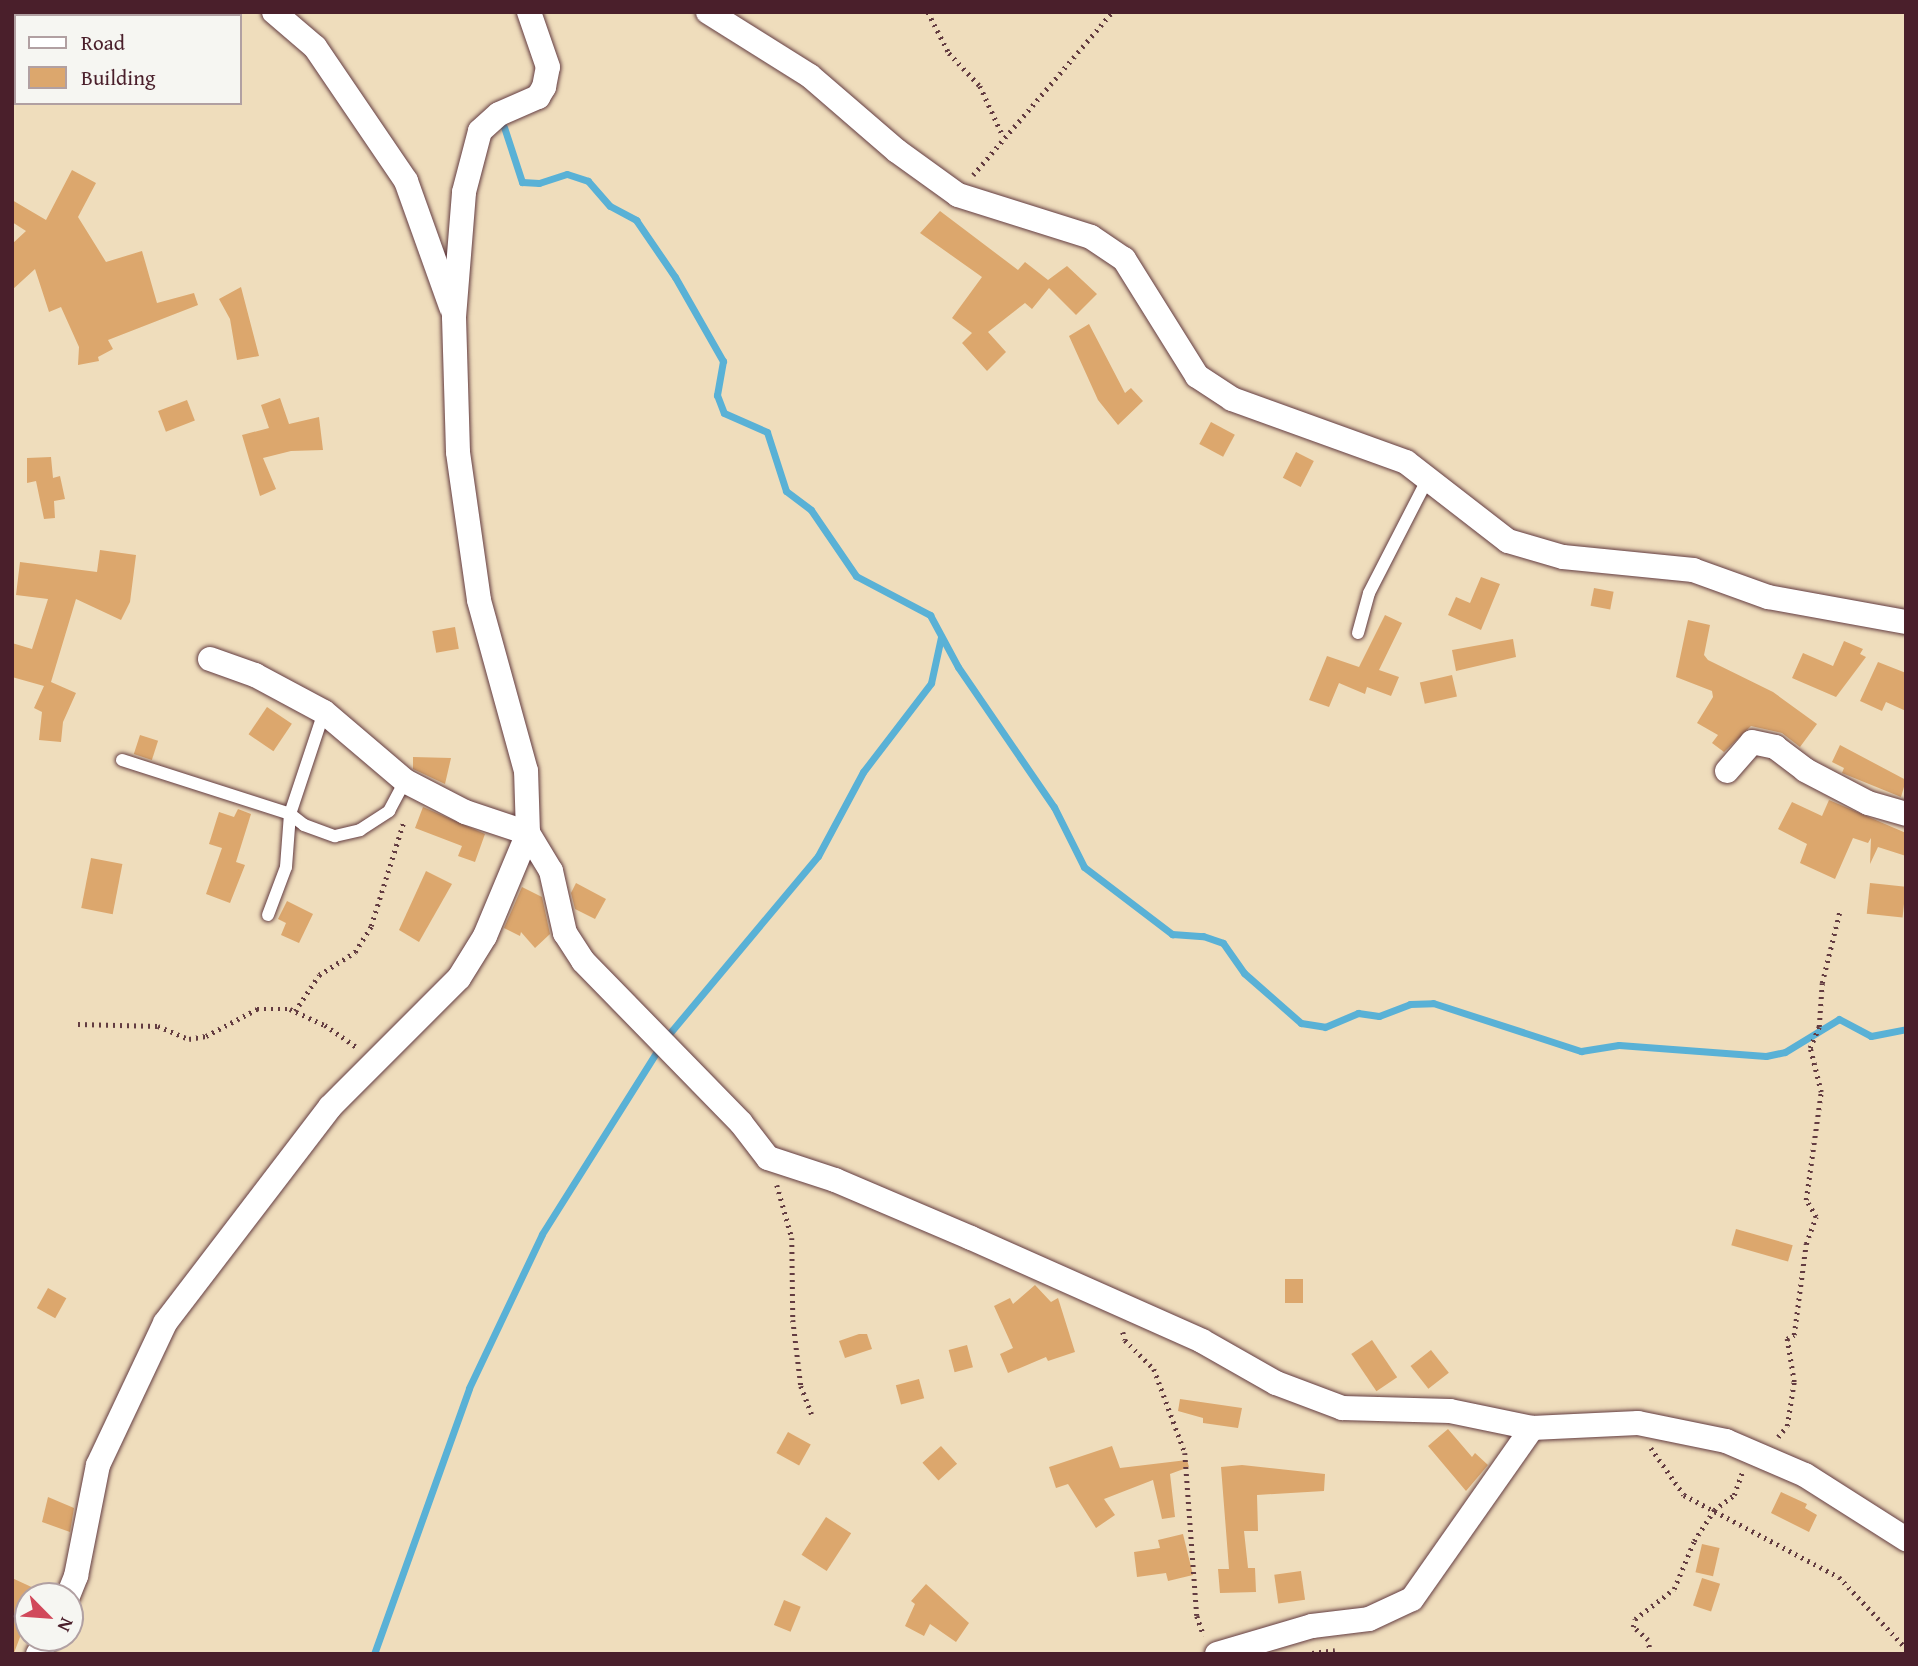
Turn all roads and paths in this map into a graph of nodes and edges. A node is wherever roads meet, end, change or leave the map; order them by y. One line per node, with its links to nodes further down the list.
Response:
1 (274, 12): 8 (street)
2 (529, 12): 8 (street)
3 (708, 12): 7 (street)
4 (929, 12): 6 (path)
5 (1112, 12): 6 (path)
6 (1003, 136): 7 (path)
7 (958, 195): 9 (street)
8 (454, 317): 19 (street)
9 (1427, 480): 10 (street); 11 (lane)
10 (1906, 622)
11 (1358, 633)
12 (210, 659): 13 (street)
13 (324, 712): 16 (street); 17 (lane)
14 (122, 760): 17 (lane)
15 (1727, 771): 18 (street)
16 (410, 783): 17 (lane); 19 (street); 22 (path)
17 (290, 814): 21 (lane)
18 (1906, 814)
19 (528, 833): 24 (street); 25 (street)
20 (1840, 910): 30 (path)
21 (268, 915)
22 (295, 1011): 23 (path); 24 (path)
23 (78, 1024)
24 (376, 1061): 33 (street)
25 (768, 1158): 26 (street); 27 (path)
26 (1117, 1307): 29 (street); 34 (path)
27 (812, 1414)
28 (1638, 1423): 29 (street); 30 (street); 31 (path)
29 (1532, 1428): 34 (street)
30 (1753, 1450): 31 (path); 32 (street)
31 (1714, 1510): 35 (path); 36 (path)
32 (1906, 1539)
33 (74, 1582)
34 (1212, 1647)
35 (1906, 1648)
36 (1650, 1654)

